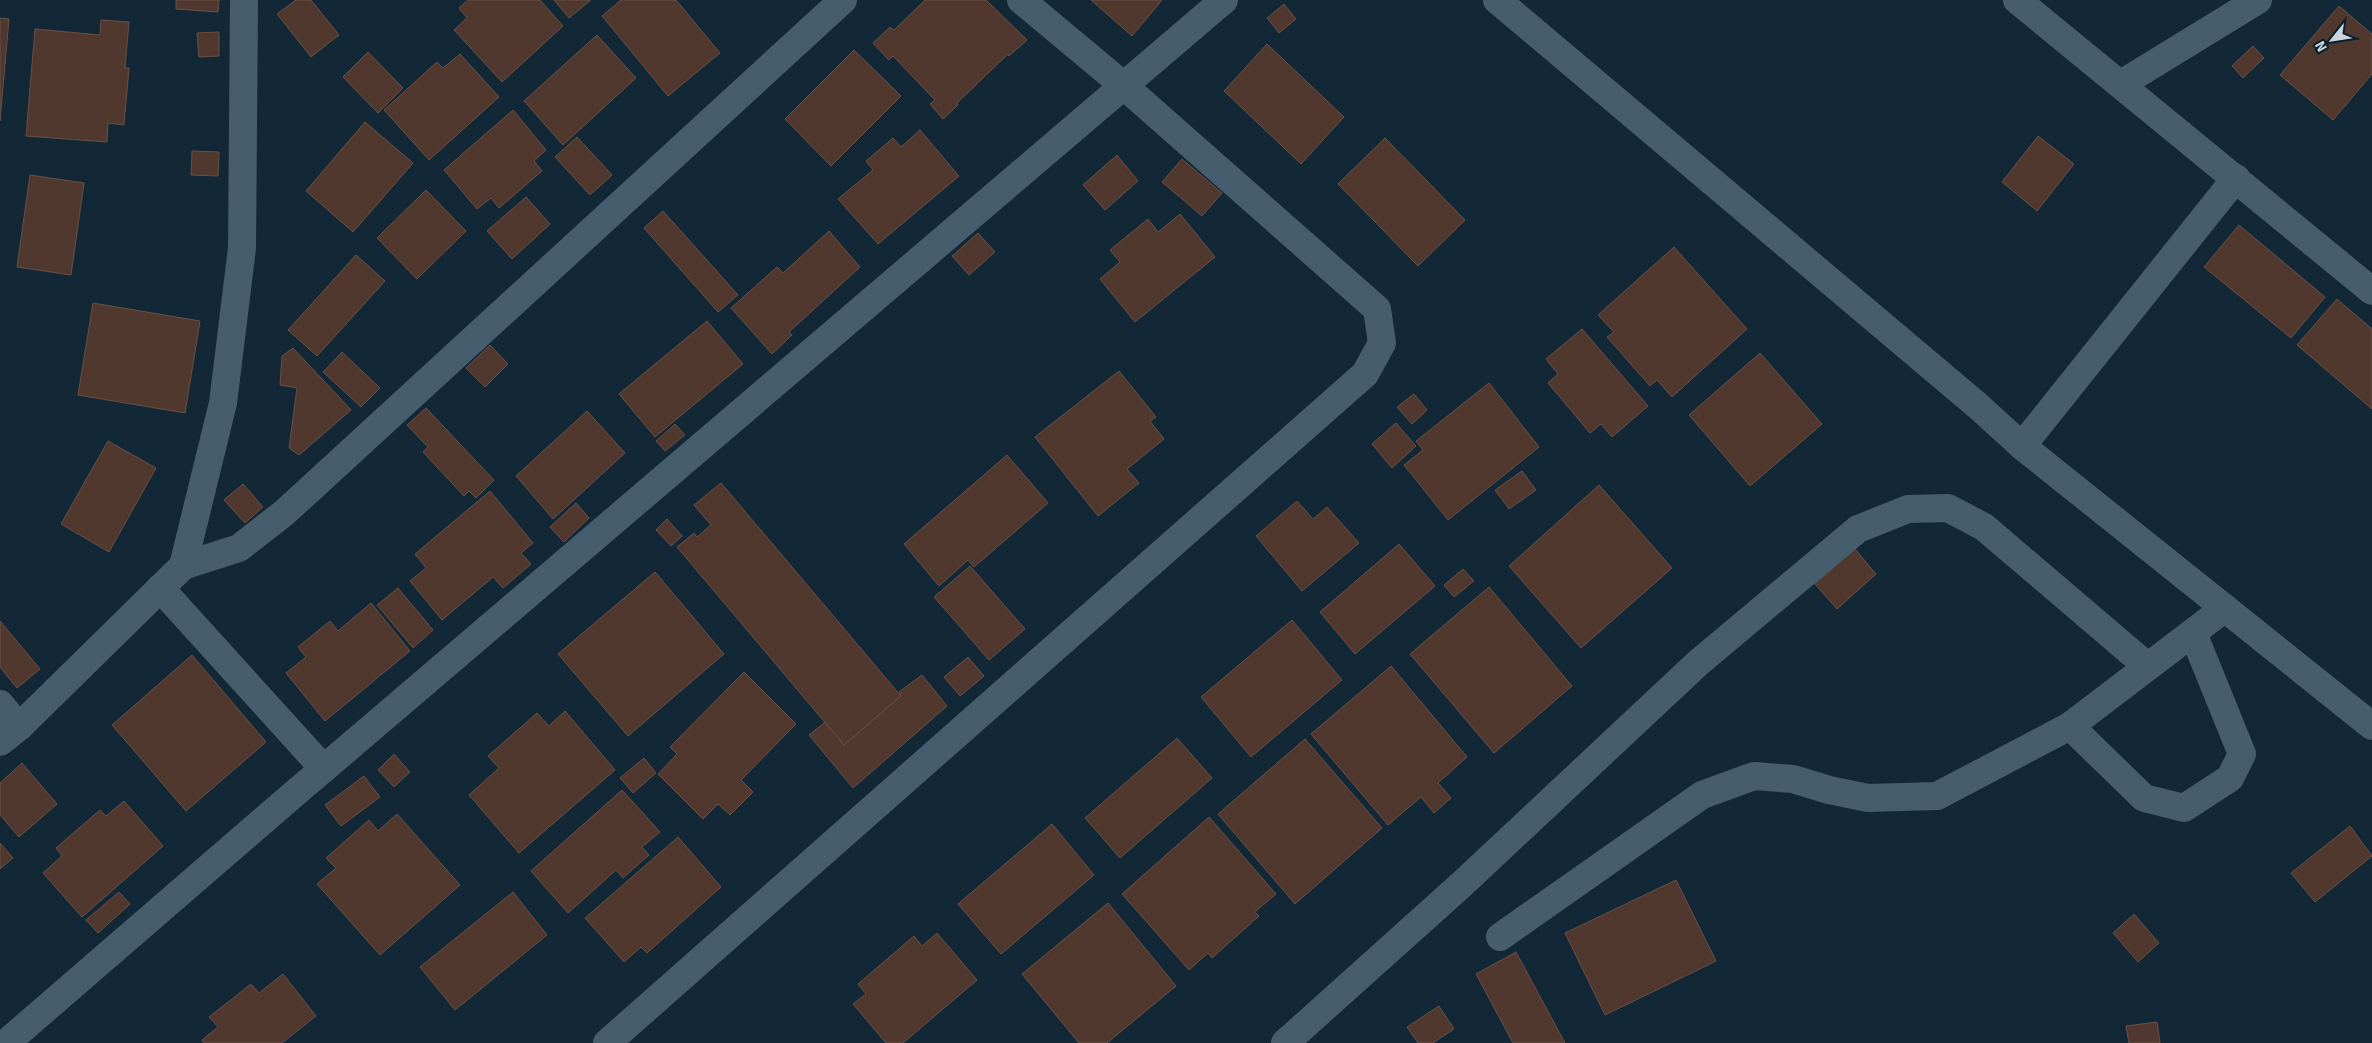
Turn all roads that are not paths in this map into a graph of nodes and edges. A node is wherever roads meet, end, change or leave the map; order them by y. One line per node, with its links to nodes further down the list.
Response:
1 (244, 0): 13 (street)
2 (843, 0): 13 (street)
3 (1021, 0): 9 (street)
4 (1224, 0): 9 (street)
5 (1496, 0): 12 (street)
6 (2018, 0): 8 (street)
7 (2258, 0): 8 (street)
8 (2121, 84): 10 (street)
9 (1123, 85): 22 (street); 25 (street)
10 (2236, 178): 11 (street); 12 (street)
11 (2372, 292)
12 (2022, 446): 15 (street)
13 (183, 566): 14 (street)
14 (160, 588): 21 (street); 22 (street)
15 (2225, 608): 16 (street); 20 (street)
16 (2193, 633): 17 (street); 19 (street)
17 (2147, 666): 19 (street); 26 (street)
18 (0, 704): 21 (street)
19 (2070, 726): 23 (street)
20 (2372, 726)
21 (10, 734)
22 (324, 769): 24 (street)
23 (1500, 937)
24 (6, 1043)
25 (607, 1043)
26 (1285, 1043)

